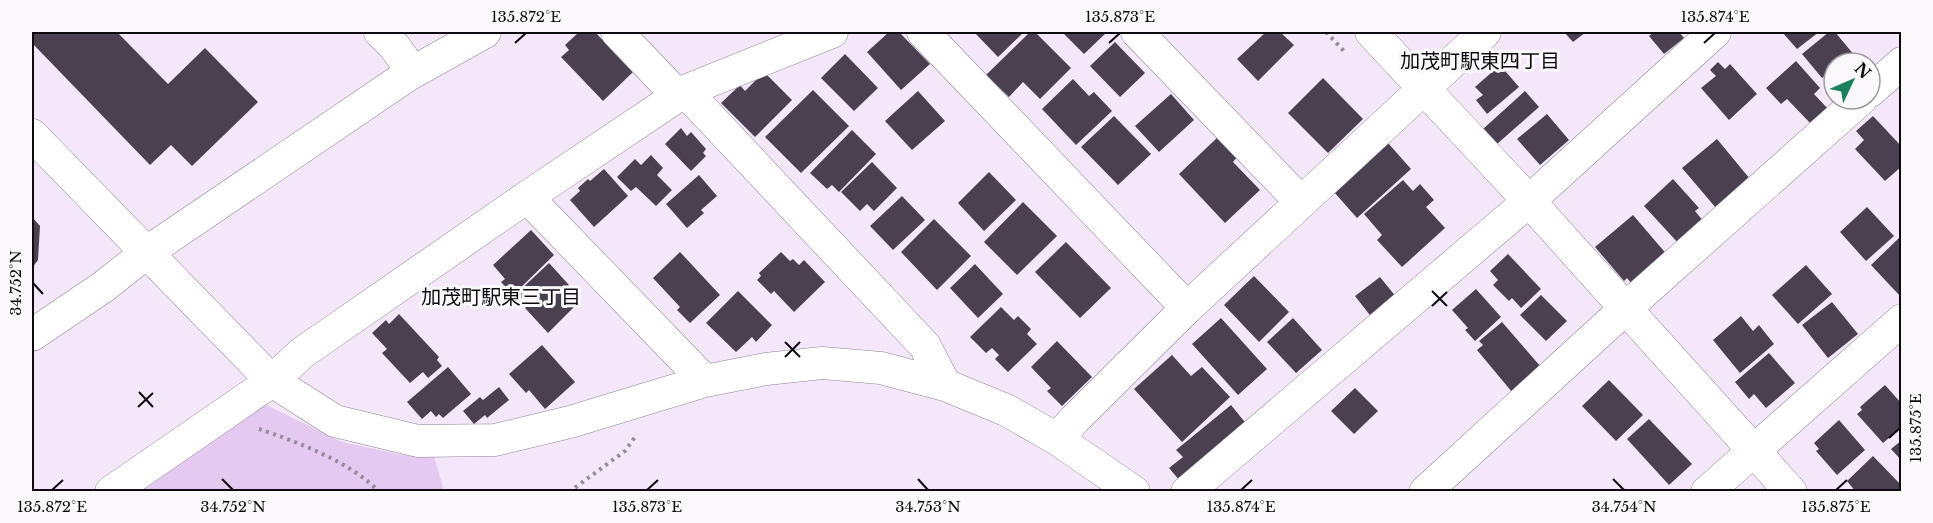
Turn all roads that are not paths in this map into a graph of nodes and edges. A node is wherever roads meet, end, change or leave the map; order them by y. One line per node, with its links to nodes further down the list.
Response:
1 (380, 32): 12 (street)
2 (454, 32): 12 (street)
3 (485, 32): 12 (street)
4 (617, 32): 15 (street)
5 (832, 32): 15 (street)
6 (923, 32): 22 (street)
7 (1137, 32): 20 (street)
8 (1371, 32): 14 (street)
9 (1485, 32): 14 (street)
10 (1715, 32): 19 (street)
11 (1902, 63): 13 (street)
12 (413, 72): 21 (street)
13 (1882, 80)
14 (1424, 87): 19 (street); 20 (street)
15 (681, 94): 18 (street); 28 (street)
16 (1848, 111): 23 (street)
17 (32, 135): 21 (street)
18 (528, 197): 26 (street); 27 (street)
19 (1529, 201): 23 (street); 33 (street)
20 (1301, 202): 22 (street)
21 (146, 253): 25 (street); 26 (street)
22 (1187, 308): 29 (street)
23 (1626, 308): 30 (street); 34 (street)
24 (1902, 320): 30 (street)
25 (32, 335)
26 (272, 381): 27 (street); 31 (street)
27 (705, 381): 28 (street)
28 (945, 385): 29 (street)
29 (1057, 439): 32 (street)
30 (1754, 450): 35 (street); 36 (street)
31 (111, 492)
32 (1134, 492)
33 (1187, 492)
34 (1425, 492)
35 (1707, 492)
36 (1791, 492)

